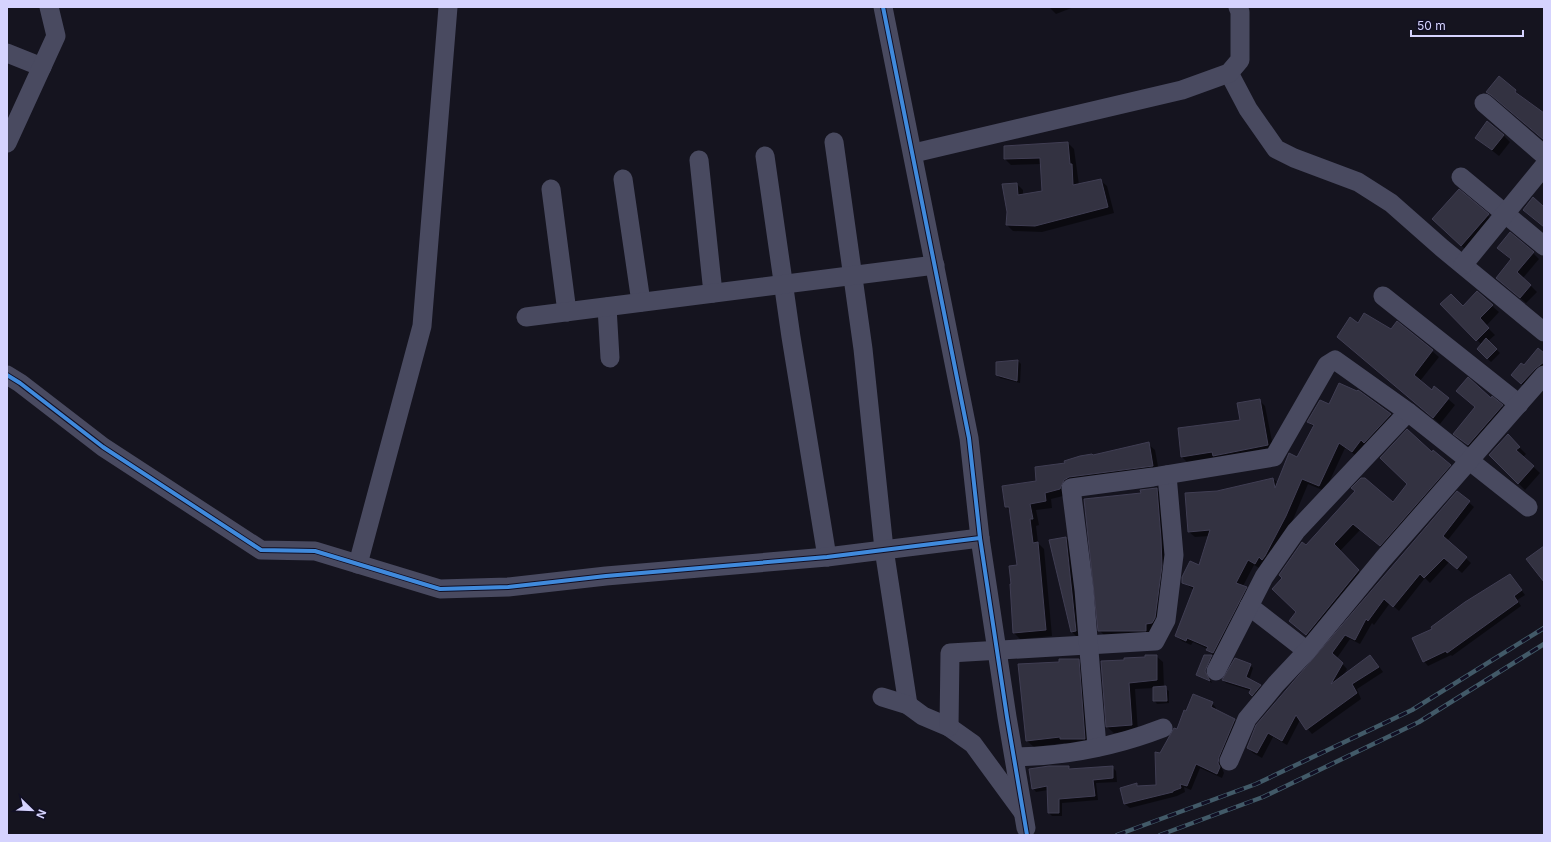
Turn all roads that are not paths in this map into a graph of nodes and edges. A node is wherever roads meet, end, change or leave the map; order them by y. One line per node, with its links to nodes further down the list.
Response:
1 (49, 7): 6 (street)
2 (448, 7): 43 (street)
3 (884, 7): 11 (street)
4 (1238, 7): 7 (street)
5 (7, 53): 6 (street)
6 (42, 67): 9 (street)
7 (1229, 73): 11 (street); 22 (street)
8 (1484, 103): 12 (street)
9 (7, 142)
10 (834, 142): 23 (street)
11 (914, 153): 21 (street)
12 (1544, 155)
13 (765, 156): 24 (street)
14 (699, 160): 25 (street)
15 (1544, 166): 19 (street)
16 (1460, 177): 19 (street)
17 (623, 179): 27 (street)
18 (551, 190): 29 (street)
19 (1505, 214): 20 (street); 22 (street)
20 (1544, 246)
21 (935, 265): 23 (street); 40 (street)
22 (1463, 265): 31 (street)
23 (853, 276): 24 (street); 41 (street)
24 (783, 284): 25 (street); 42 (street)
25 (713, 293): 27 (street)
26 (1383, 296): 35 (street)
27 (641, 302): 28 (street)
28 (607, 307): 29 (street); 32 (street)
29 (567, 312): 30 (street)
30 (526, 317)
31 (1544, 332)
32 (610, 358)
33 (7, 375): 43 (street)
34 (1544, 375): 35 (street)
35 (1519, 404): 37 (street)
36 (1408, 412): 37 (street); 38 (street); 44 (street)
37 (1470, 461): 39 (street); 47 (street)
38 (1167, 475): 45 (street); 45 (street)
39 (1528, 507)
40 (980, 538): 41 (street); 46 (street)
41 (884, 549): 42 (street); 50 (street)
42 (827, 557): 43 (street)
43 (358, 564)
44 (1249, 606): 47 (street); 48 (street)
45 (1088, 645): 46 (street); 53 (street)
46 (997, 649): 51 (street); 54 (street)
47 (1307, 651): 55 (street)
48 (1216, 671)
49 (882, 697): 50 (street)
50 (908, 705): 51 (street)
51 (949, 727): 54 (street)
52 (1163, 728): 53 (street)
53 (1097, 747): 54 (street)
54 (1015, 757)
55 (1229, 761)

